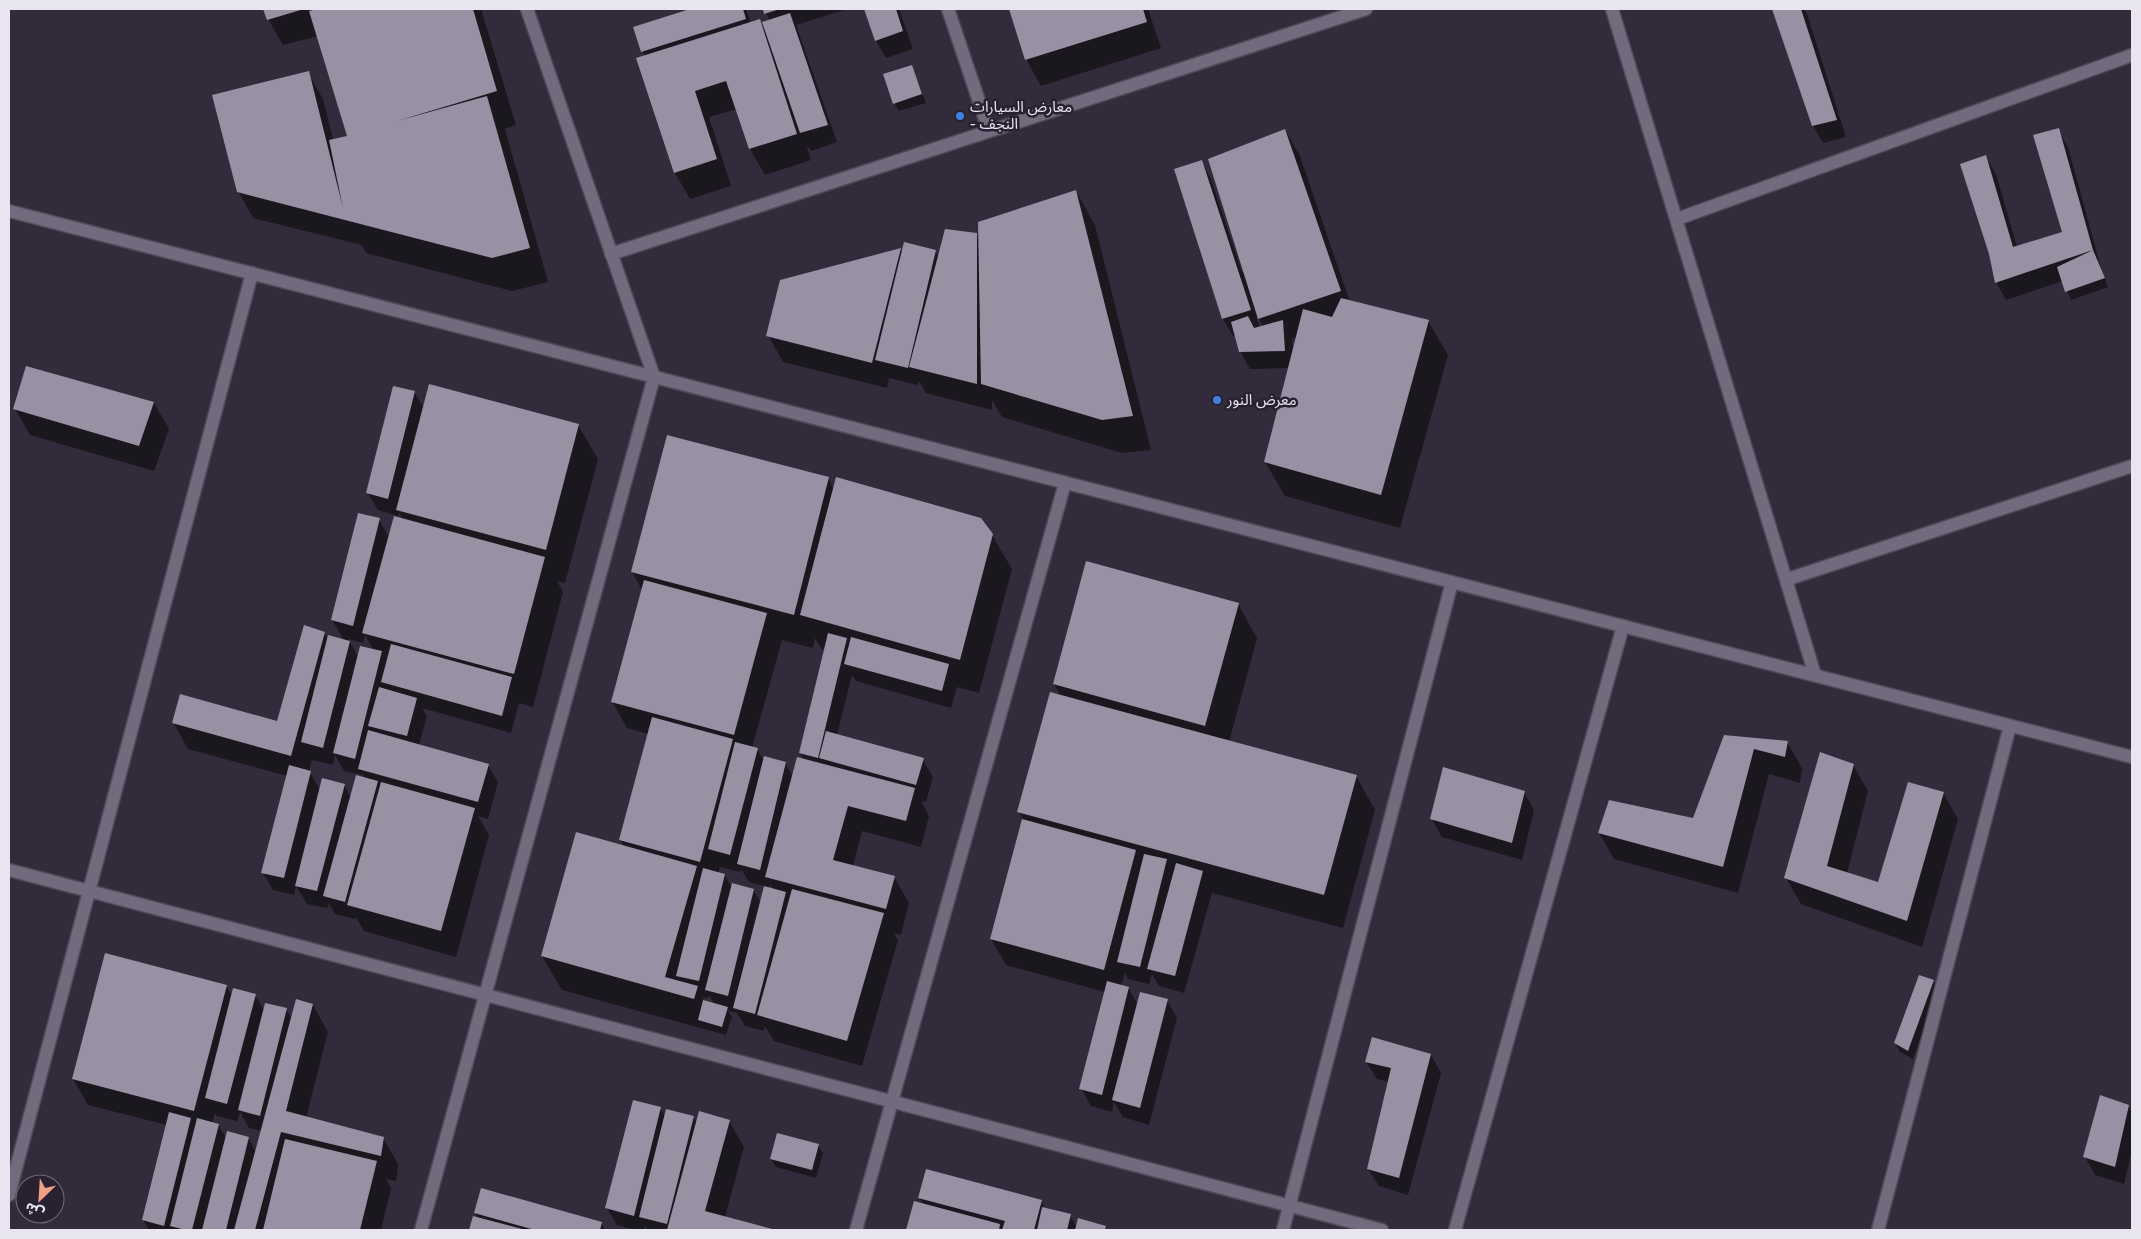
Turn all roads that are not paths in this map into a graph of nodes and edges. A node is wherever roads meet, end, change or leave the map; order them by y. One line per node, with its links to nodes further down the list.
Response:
1 (527, 9): 9 (street)
2 (948, 9): 6 (street)
3 (1366, 9): 6 (street)
4 (1612, 9): 8 (street)
5 (2132, 55): 8 (street)
6 (989, 131): 9 (street)
7 (9, 211): 10 (street)
8 (1677, 219): 14 (street)
9 (611, 254): 11 (street)
10 (252, 274): 11 (street); 21 (street)
11 (654, 377): 13 (street); 22 (street)
12 (2132, 466): 14 (street)
13 (1065, 483): 15 (street); 23 (street)
14 (1788, 579): 17 (street)
15 (1452, 582): 16 (street); 25 (street)
16 (1624, 626): 17 (street); 30 (street)
17 (1815, 675): 18 (street)
18 (2010, 726): 19 (street); 31 (street)
19 (2132, 757)
20 (9, 870): 21 (street)
21 (89, 891): 22 (street); 24 (street)
22 (485, 995): 23 (street); 26 (street)
23 (892, 1102): 25 (street); 27 (street)
24 (9, 1195)
25 (1290, 1206): 28 (street); 29 (street)
26 (421, 1230)
27 (856, 1230)
28 (1283, 1230)
29 (1382, 1230)
30 (1455, 1230)
31 (1878, 1230)

